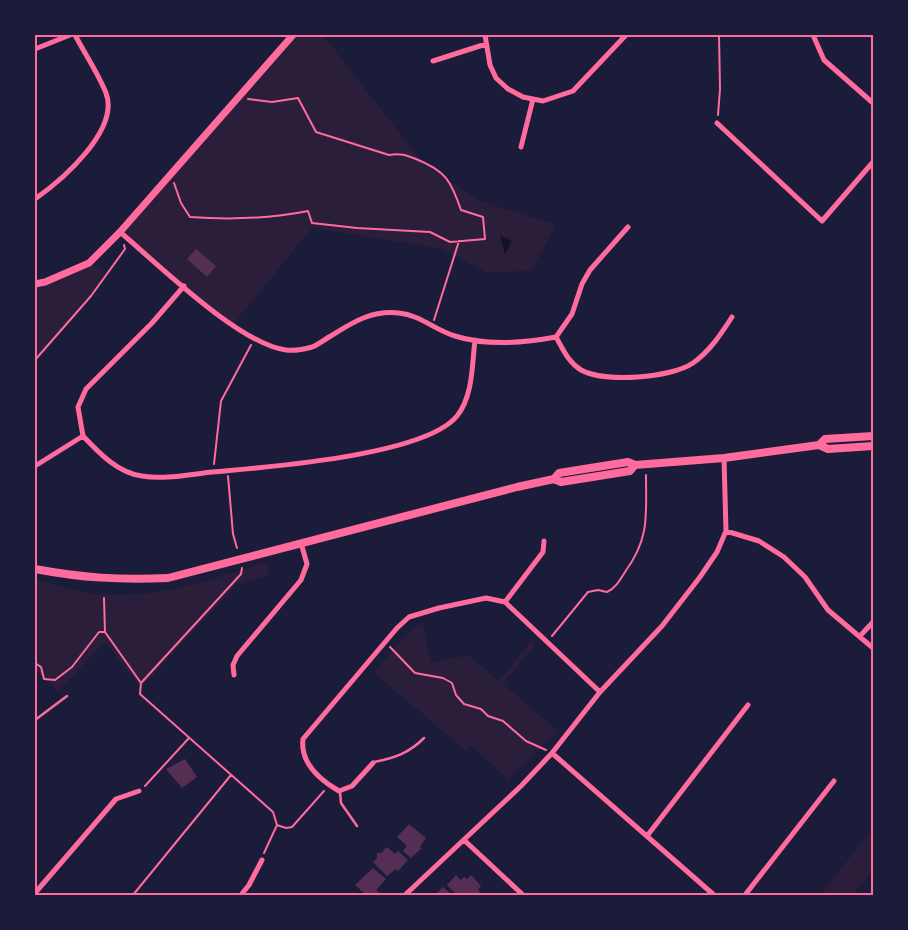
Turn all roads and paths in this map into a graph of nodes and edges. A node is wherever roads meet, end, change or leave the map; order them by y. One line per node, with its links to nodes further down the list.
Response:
1 (70, 35): 9 (street)
2 (75, 35): 18 (street)
3 (293, 35): 11 (street)
4 (484, 35): 8 (street)
5 (626, 35): 12 (street)
6 (719, 35): 14 (path)
7 (813, 35): 13 (street)
8 (486, 44): 10 (street); 12 (street)
9 (35, 48)
10 (433, 61)
11 (236, 98): 20 (street); 21 (path)
12 (533, 99): 15 (street)
13 (873, 103)
14 (717, 123): 16 (street)
15 (521, 147)
16 (873, 162)
17 (173, 181): 21 (path)
18 (35, 199)
19 (628, 227): 26 (street)
20 (120, 232): 22 (street); 23 (street); 29 (path)
21 (459, 242): 25 (path)
22 (35, 284)
23 (184, 286): 27 (street); 30 (street)
24 (732, 317): 26 (street)
25 (432, 326): 27 (street); 28 (street)
26 (556, 337): 28 (street)
27 (255, 338): 37 (path)
28 (475, 340): 36 (street)
29 (35, 360)
30 (83, 436): 35 (street); 37 (street)
31 (873, 436): 32 (main road)
32 (819, 445): 33 (main road); 34 (main road)
33 (873, 446)
34 (724, 458): 39 (street); 41 (main road)
35 (35, 466)
36 (228, 471): 37 (street); 42 (path)
37 (214, 472)
38 (646, 475): 51 (path)
39 (726, 531): 49 (street); 56 (street)
40 (544, 541): 46 (street)
41 (301, 543): 44 (main road); 54 (street)
42 (237, 548)
43 (242, 568): 55 (path)
44 (35, 569)
45 (104, 598): 48 (path)
46 (505, 602): 50 (street); 51 (street)
47 (873, 622): 49 (street)
48 (105, 632): 53 (path); 55 (path)
49 (860, 636): 52 (street)
50 (385, 642): 62 (path); 66 (street)
51 (548, 642): 56 (street)
52 (873, 648)
53 (35, 663)
54 (234, 675)
55 (142, 683): 60 (path)
56 (600, 692): 62 (street)
57 (67, 696): 59 (lane)
58 (748, 705): 71 (street)
59 (35, 720)
60 (189, 738): 64 (path); 68 (path)
61 (424, 738): 63 (lane)
62 (552, 753): 71 (street); 72 (street)
63 (373, 763): 67 (street)
64 (231, 776): 69 (path); 75 (path)
65 (834, 781): 80 (street)
66 (328, 785): 67 (street); 69 (path)
67 (340, 790): 70 (lane)
68 (139, 791): 74 (street)
69 (277, 825): 73 (path)
70 (357, 826)
71 (647, 836): 79 (street)
72 (464, 840): 77 (street); 78 (street)
73 (262, 860): 76 (street)
74 (35, 893)
75 (133, 895)
76 (241, 895)
77 (405, 895)
78 (523, 895)
79 (714, 895)
80 (745, 895)

